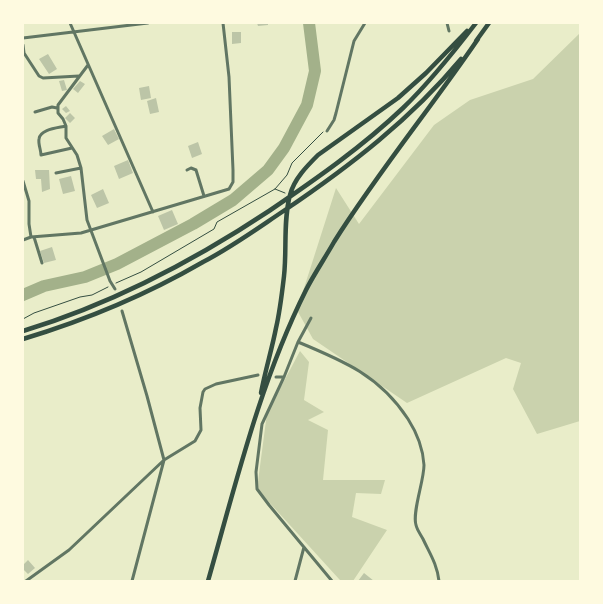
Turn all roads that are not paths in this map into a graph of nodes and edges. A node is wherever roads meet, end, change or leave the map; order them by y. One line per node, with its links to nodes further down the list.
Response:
1 (70, 23): 9 (street)
2 (148, 23): 9 (street)
3 (223, 23): 24 (street)
4 (365, 23): 18 (street)
5 (447, 23): 8 (street)
6 (475, 23): 33 (main road); 39 (main road)
7 (489, 23): 11 (main road)
8 (449, 31)
9 (74, 32): 10 (street); 13 (street)
10 (23, 38)
11 (478, 39): 34 (main road); 39 (main road)
12 (23, 45): 14 (street)
13 (88, 65): 14 (street); 25 (street)
14 (80, 76): 15 (street)
15 (57, 108): 16 (street); 17 (street)
16 (35, 112)
17 (66, 126): 19 (street); 19 (street)
18 (327, 131)
19 (72, 148): 20 (street)
20 (81, 168): 22 (street); 26 (street)
21 (187, 170): 24 (street)
22 (56, 173)
23 (23, 181): 27 (street)
24 (204, 196): 25 (street)
25 (153, 212): 26 (street)
26 (92, 230): 27 (street); 30 (street)
27 (33, 237): 28 (street); 29 (street)
28 (23, 240)
29 (42, 263)
30 (114, 289)
31 (122, 311): 40 (street)
32 (311, 318): 35 (street)
33 (23, 331)
34 (23, 339)
35 (298, 342): 38 (street); 47 (street)
36 (258, 375): 40 (street)
37 (276, 377): 38 (street)
38 (284, 377): 41 (street)
39 (259, 404): 44 (main road)
40 (164, 460): 42 (street); 43 (street)
41 (304, 547): 45 (street); 46 (street)
42 (26, 581)
43 (132, 581)
44 (208, 581)
45 (295, 581)
46 (332, 581)
47 (439, 581)

